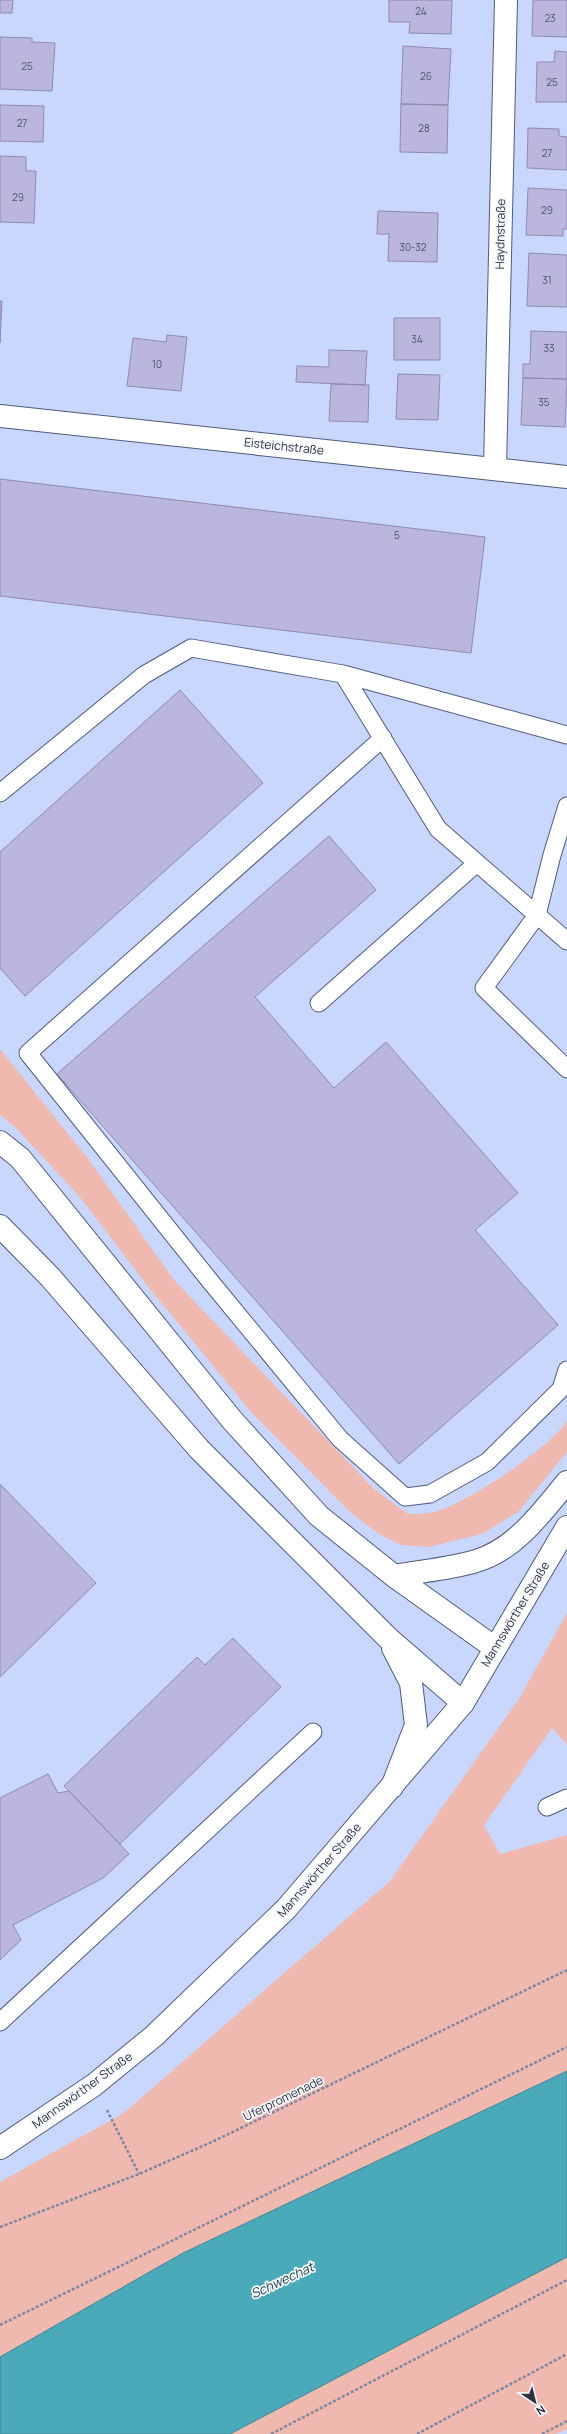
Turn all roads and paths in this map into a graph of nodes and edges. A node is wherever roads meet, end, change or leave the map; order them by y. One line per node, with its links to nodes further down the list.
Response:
1 (506, 0): 3 (main road, Haydnstraße)
2 (0, 416): 3 (main road, Eisteichstraße)
3 (495, 468): 4 (main road, Eisteichstraße)
4 (567, 477)
5 (343, 674): 6 (lane); 7 (lane); 8 (lane)
6 (567, 735)
7 (383, 738): 10 (lane); 17 (lane)
8 (0, 793)
9 (567, 806): 11 (lane)
10 (477, 863): 11 (lane); 13 (lane)
11 (537, 915): 12 (lane); 14 (lane)
12 (567, 940)
13 (319, 1003)
14 (567, 1069)
15 (0, 1142): 20 (main road)
16 (0, 1226): 21 (main road)
17 (567, 1370)
18 (567, 1482): 20 (main road)
19 (567, 1527): 22 (main road, Mannswörther Straße)
20 (394, 1576): 22 (main road)
21 (388, 1638): 23 (main road); 25 (main road)
22 (495, 1648): 23 (main road, Mannswörther Straße)
23 (463, 1703): 25 (main road, Mannswörther Straße)
24 (313, 1732): 29 (lane)
25 (392, 1786): 31 (main road, Mannswörther Straße)
26 (567, 1798): 27 (lane)
27 (546, 1807)
28 (567, 1970): 33 (path, Uferpromenade)
29 (0, 2022)
30 (567, 2047): 36 (path)
31 (94, 2085): 32 (main road, Mannswörther Straße); 33 (path)
32 (2, 2142)
33 (139, 2174): 34 (path, Uferpromenade)
34 (0, 2227)
35 (567, 2280): 39 (path)
36 (0, 2325)
37 (567, 2354): 40 (path)
38 (567, 2421): 41 (path)
39 (271, 2434)
40 (417, 2434)
41 (542, 2434)

